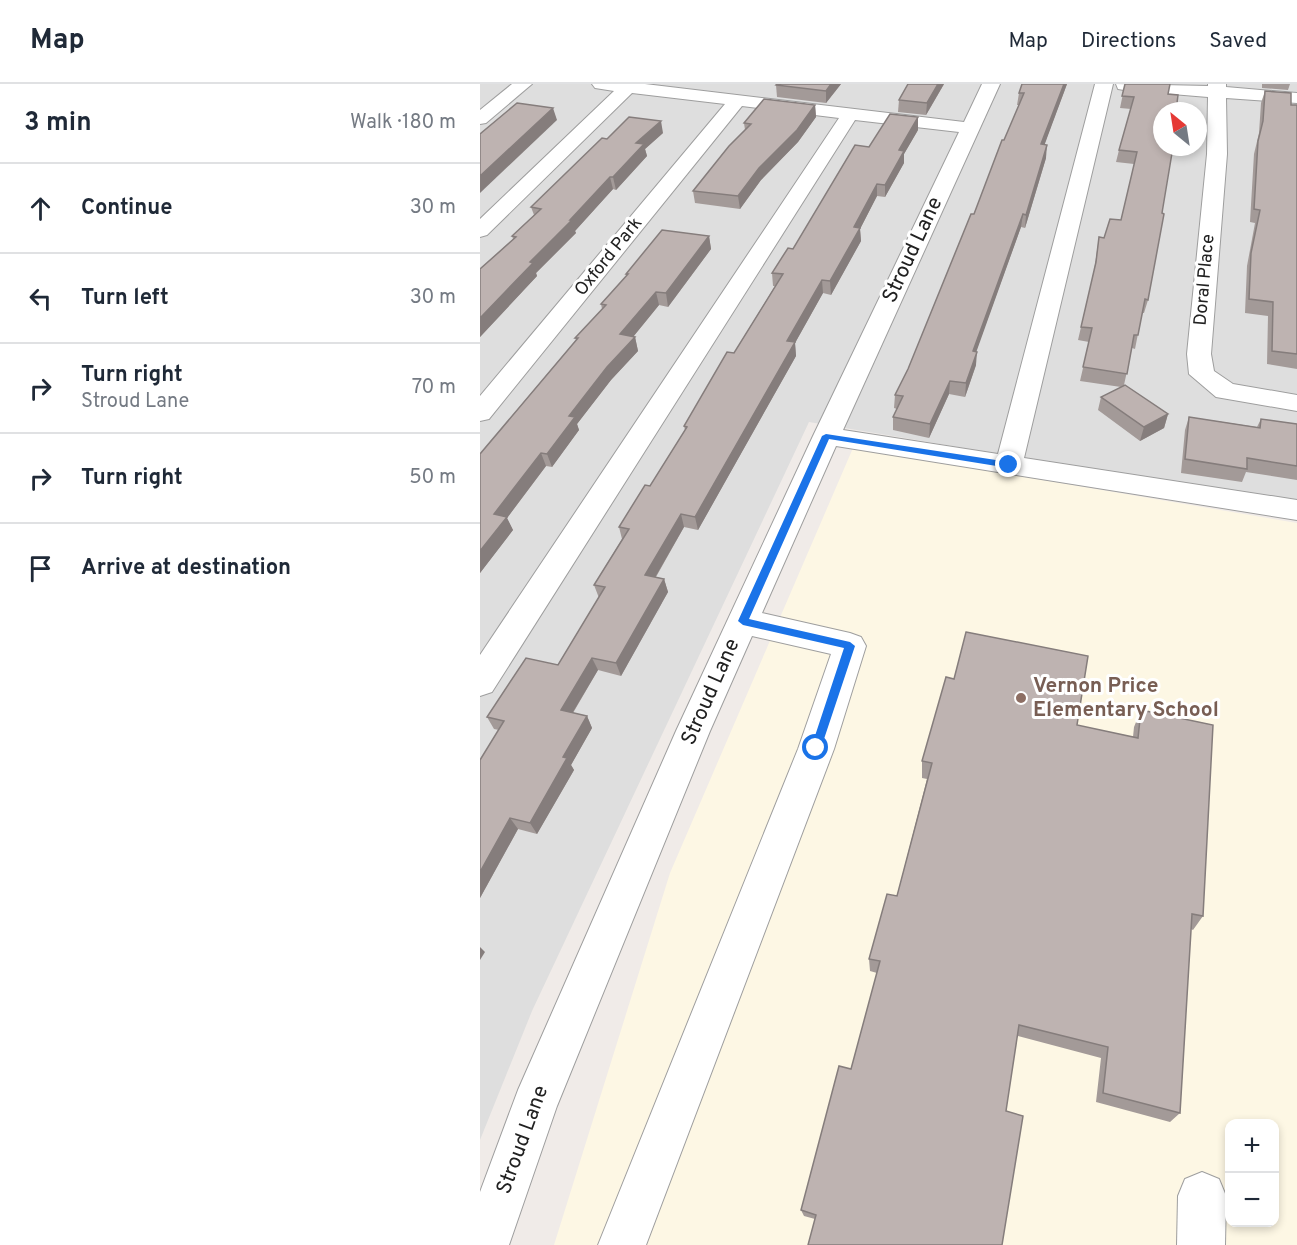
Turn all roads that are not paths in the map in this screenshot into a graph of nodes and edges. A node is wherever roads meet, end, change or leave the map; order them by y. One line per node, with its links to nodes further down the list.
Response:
1 (523, 84): 11 (street)
2 (601, 84): 6 (street)
3 (991, 84): 12 (street, Stroud Lane)
4 (1104, 84): 17 (street)
5 (1113, 84): 7 (street)
6 (628, 87): 9 (street); 13 (street)
7 (1217, 88): 8 (street); 14 (street, Doral Place)
8 (1297, 98)
9 (737, 101): 10 (street); 15 (street, Oxford Park)
10 (850, 114): 12 (street); 20 (street)
11 (480, 119)
12 (970, 128): 16 (street, Stroud Lane)
13 (480, 231)
14 (1297, 403)
15 (480, 413)
16 (826, 436): 17 (street); 19 (street, Stroud Lane)
17 (1009, 465): 18 (street)
18 (1297, 510)
19 (743, 621): 22 (street, Stroud Lane); 23 (street)
20 (480, 682)
21 (1202, 1196): 24 (street)
22 (485, 1245)
23 (622, 1245)
24 (1201, 1245)

